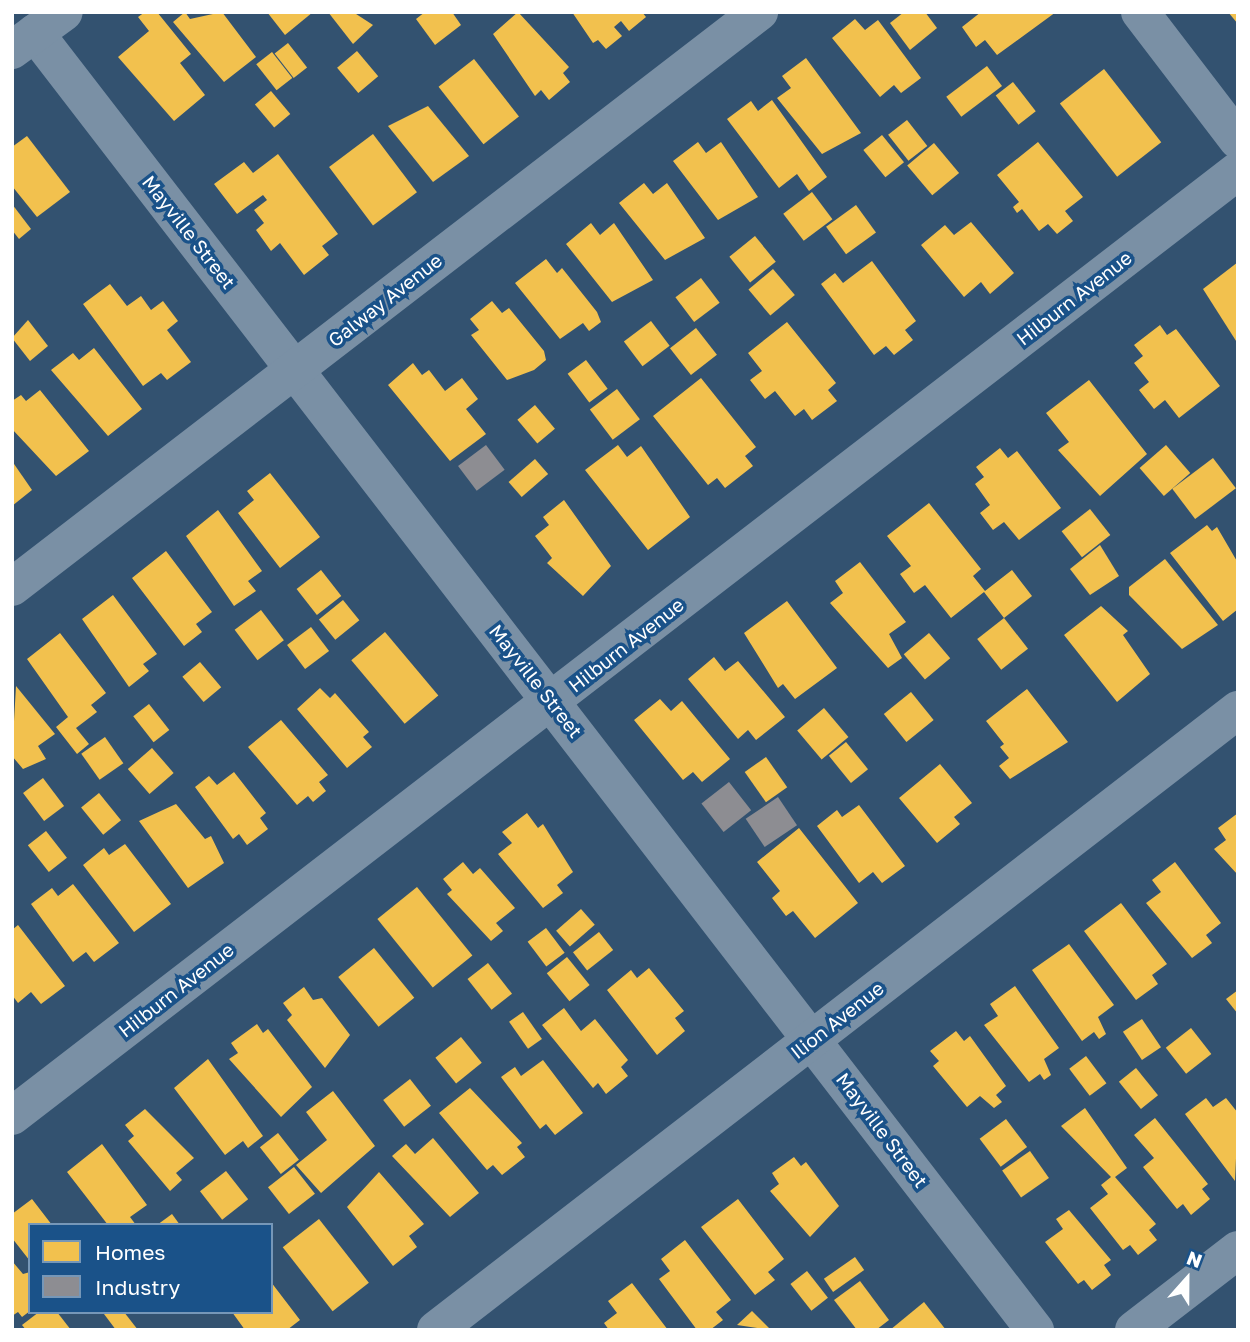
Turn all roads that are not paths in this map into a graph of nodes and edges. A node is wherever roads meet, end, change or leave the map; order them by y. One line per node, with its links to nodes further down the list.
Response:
1 (759, 12): 6 (street, Galway Avenue)
2 (1140, 12): 4 (street)
3 (37, 32): 6 (street, Mayville Street)
4 (1238, 140)
5 (1238, 171): 8 (street, Hilburn Avenue)
6 (295, 370): 7 (street, Galway Avenue); 8 (street, Mayville Street)
7 (12, 587)
8 (552, 702): 10 (street, Mayville Street); 11 (street, Hilburn Avenue)
9 (1238, 710): 10 (street, Ilion Avenue)
10 (812, 1038): 13 (street, Ilion Avenue); 14 (street, Mayville Street)
11 (12, 1116)
12 (1238, 1250): 15 (street)
13 (436, 1330)
14 (1035, 1330)
15 (1135, 1330)

